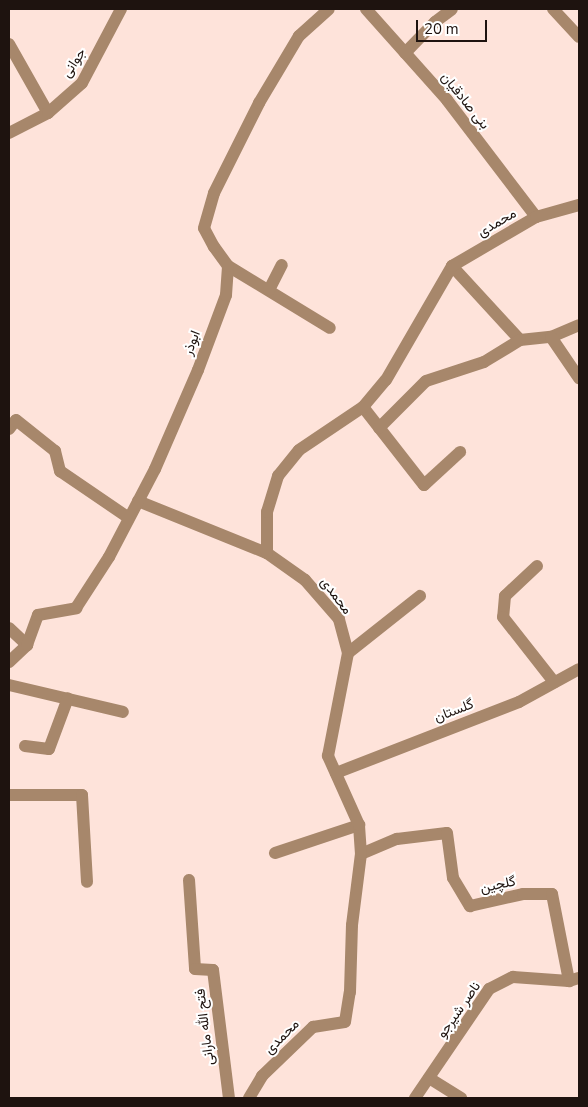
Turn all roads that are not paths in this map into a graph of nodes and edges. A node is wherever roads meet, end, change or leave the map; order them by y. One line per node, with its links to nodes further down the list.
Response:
1 (329, 9): 13 (street)
2 (366, 9): 8 (street, بنی صادقیان)
3 (452, 9): 8 (street)
4 (553, 9): 6 (street)
5 (117, 11): 9 (street, جوانی)
6 (579, 37)
7 (9, 44): 9 (street)
8 (405, 53): 12 (street, بنی صادقیان)
9 (48, 113): 10 (street, جوانی)
10 (9, 133)
11 (579, 205): 12 (street, محمدی)
12 (536, 217): 15 (street, محمدی)
13 (228, 266): 16 (street); 26 (street, ابوذر)
14 (282, 266): 16 (street)
15 (452, 266): 20 (street); 22 (street, محمدی)
16 (269, 290): 18 (street)
17 (579, 325): 19 (street)
18 (330, 328)
19 (551, 337): 20 (street); 21 (street)
20 (520, 340): 23 (street)
21 (579, 378)
22 (363, 407): 23 (street); 28 (street, محمدی)
23 (379, 428): 25 (street)
24 (9, 429): 27 (street)
25 (460, 452)
26 (138, 501): 27 (street, ابوذر); 28 (street)
27 (129, 518): 32 (street, ابوذر)
28 (267, 553): 33 (street, محمدی)
29 (538, 566): 36 (street)
30 (420, 596): 33 (street)
31 (9, 628): 32 (street)
32 (27, 645): 34 (street, ابوذر)
33 (348, 653): 41 (street, محمدی)
34 (9, 662)
35 (579, 669): 36 (street, گلستان)
36 (554, 682): 41 (street, گلستان)
37 (9, 685): 38 (street)
38 (68, 698): 39 (street); 40 (street)
39 (123, 712)
40 (24, 746)
41 (336, 773): 43 (street, محمدی)
42 (9, 795): 47 (street)
43 (359, 825): 44 (street); 45 (street, محمدی)
44 (275, 853)
45 (361, 854): 48 (street, گلچین); 51 (street, محمدی)
46 (189, 880): 50 (street, فتح الله مارانی)
47 (87, 882)
48 (574, 979): 49 (street, ناصر شیرجو)
49 (429, 1078): 52 (street, ناصر شیرجو); 53 (street)
50 (229, 1098)
51 (249, 1098)
52 (415, 1098)
53 (461, 1098)

